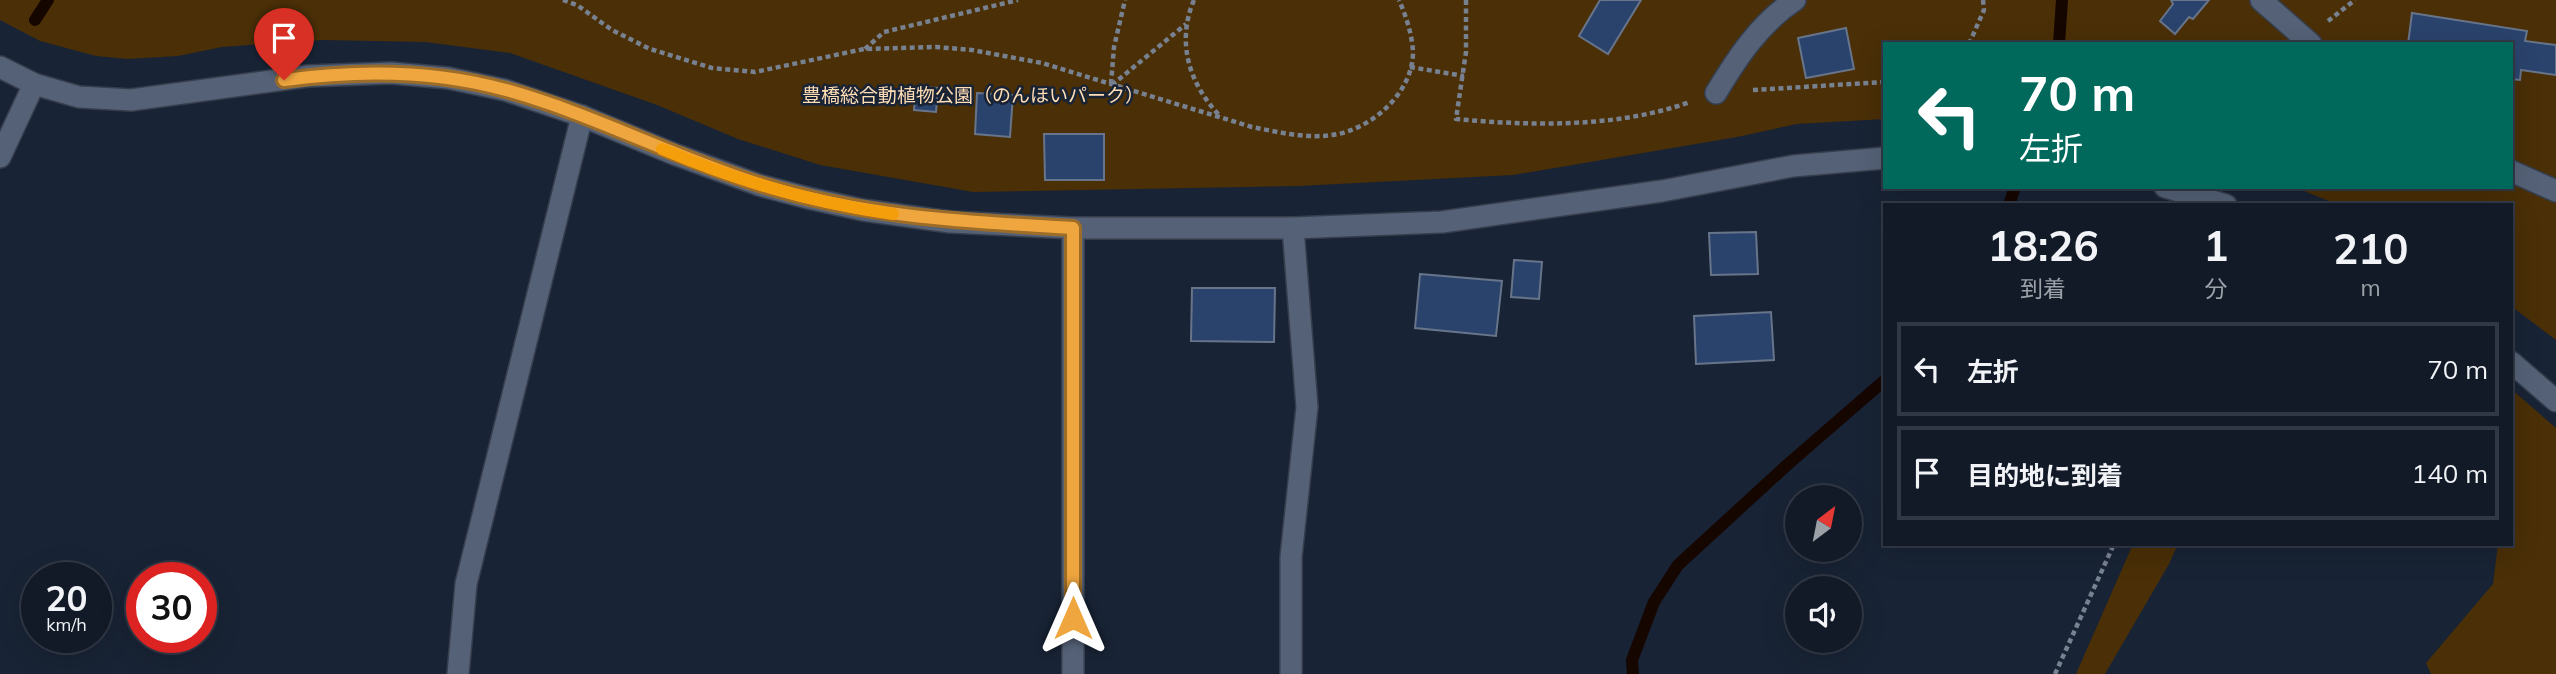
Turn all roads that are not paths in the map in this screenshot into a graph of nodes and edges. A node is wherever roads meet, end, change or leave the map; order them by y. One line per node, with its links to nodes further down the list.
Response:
1 (1795, 0): 6 (street)
2 (2261, 0): 3 (street)
3 (2309, 42)
4 (0, 67): 5 (street)
5 (34, 84): 7 (street); 8 (street)
6 (1716, 93)
7 (582, 116): 14 (street); 18 (street)
8 (0, 157)
9 (1883, 158): 15 (street)
10 (2513, 172): 12 (street)
11 (2172, 189): 13 (street)
12 (2556, 191)
13 (2218, 203)
14 (1073, 228): 15 (street); 19 (street)
15 (1293, 228): 20 (street)
16 (2513, 364): 17 (street)
17 (2556, 401)
18 (458, 674)
19 (1073, 674)
20 (1291, 674)

